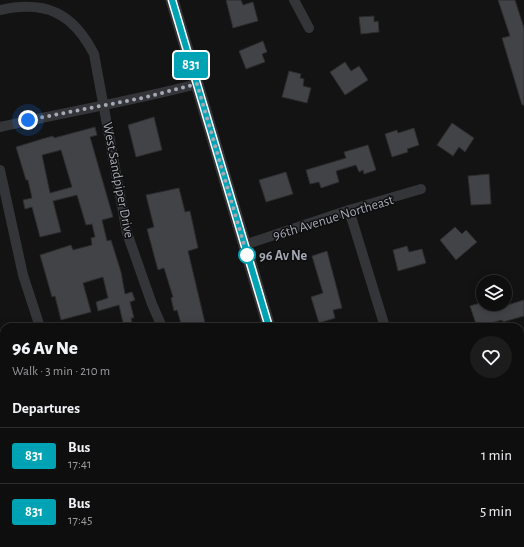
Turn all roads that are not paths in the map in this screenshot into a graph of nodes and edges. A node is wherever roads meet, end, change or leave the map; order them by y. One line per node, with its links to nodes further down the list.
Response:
1 (172, 0): 5 (street)
2 (294, 0): 4 (street)
3 (0, 10): 6 (street, West Sandpiper Drive)
4 (309, 28)
5 (197, 84): 6 (street); 11 (street)
6 (104, 105): 7 (street); 13 (street, West Sandpiper Drive)
7 (0, 127)
8 (0, 170): 12 (street)
9 (421, 190): 10 (street, 96th Avenue Northeast)
10 (349, 210): 11 (street, 96th Avenue Northeast); 15 (street)
11 (244, 245): 14 (street)
12 (39, 323)
13 (160, 323)
14 (267, 323)
15 (384, 323)

